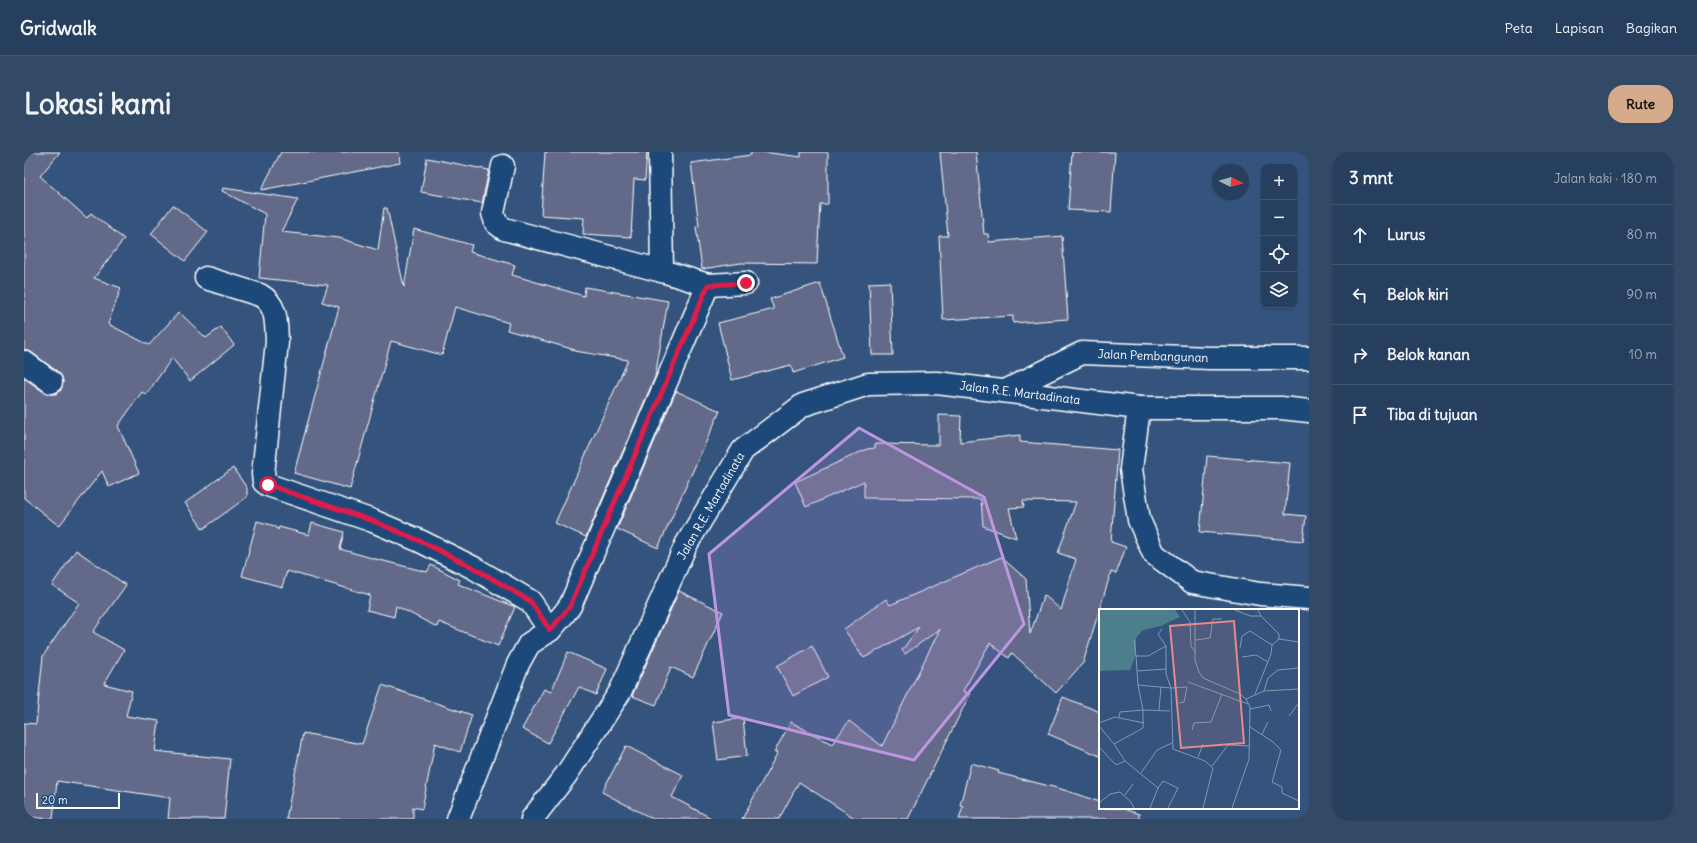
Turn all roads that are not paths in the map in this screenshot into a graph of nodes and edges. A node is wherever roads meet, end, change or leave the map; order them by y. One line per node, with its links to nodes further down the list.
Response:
1 (660, 152): 3 (street)
2 (503, 166): 3 (street)
3 (662, 272): 6 (street)
4 (206, 278): 14 (street)
5 (746, 283): 6 (street)
6 (708, 285): 14 (street)
7 (1309, 358): 10 (street, Jalan Pembangunan)
8 (24, 362): 9 (street)
9 (52, 382)
10 (1005, 391): 11 (street, Jalan R.E. Martadinata); 16 (street, Jalan R.E. Martadinata)
11 (1139, 408): 12 (street, Jalan R.E. Martadinata); 13 (street)
12 (1309, 412)
13 (1309, 598)
14 (550, 630): 15 (street)
15 (458, 819)
16 (532, 819)

